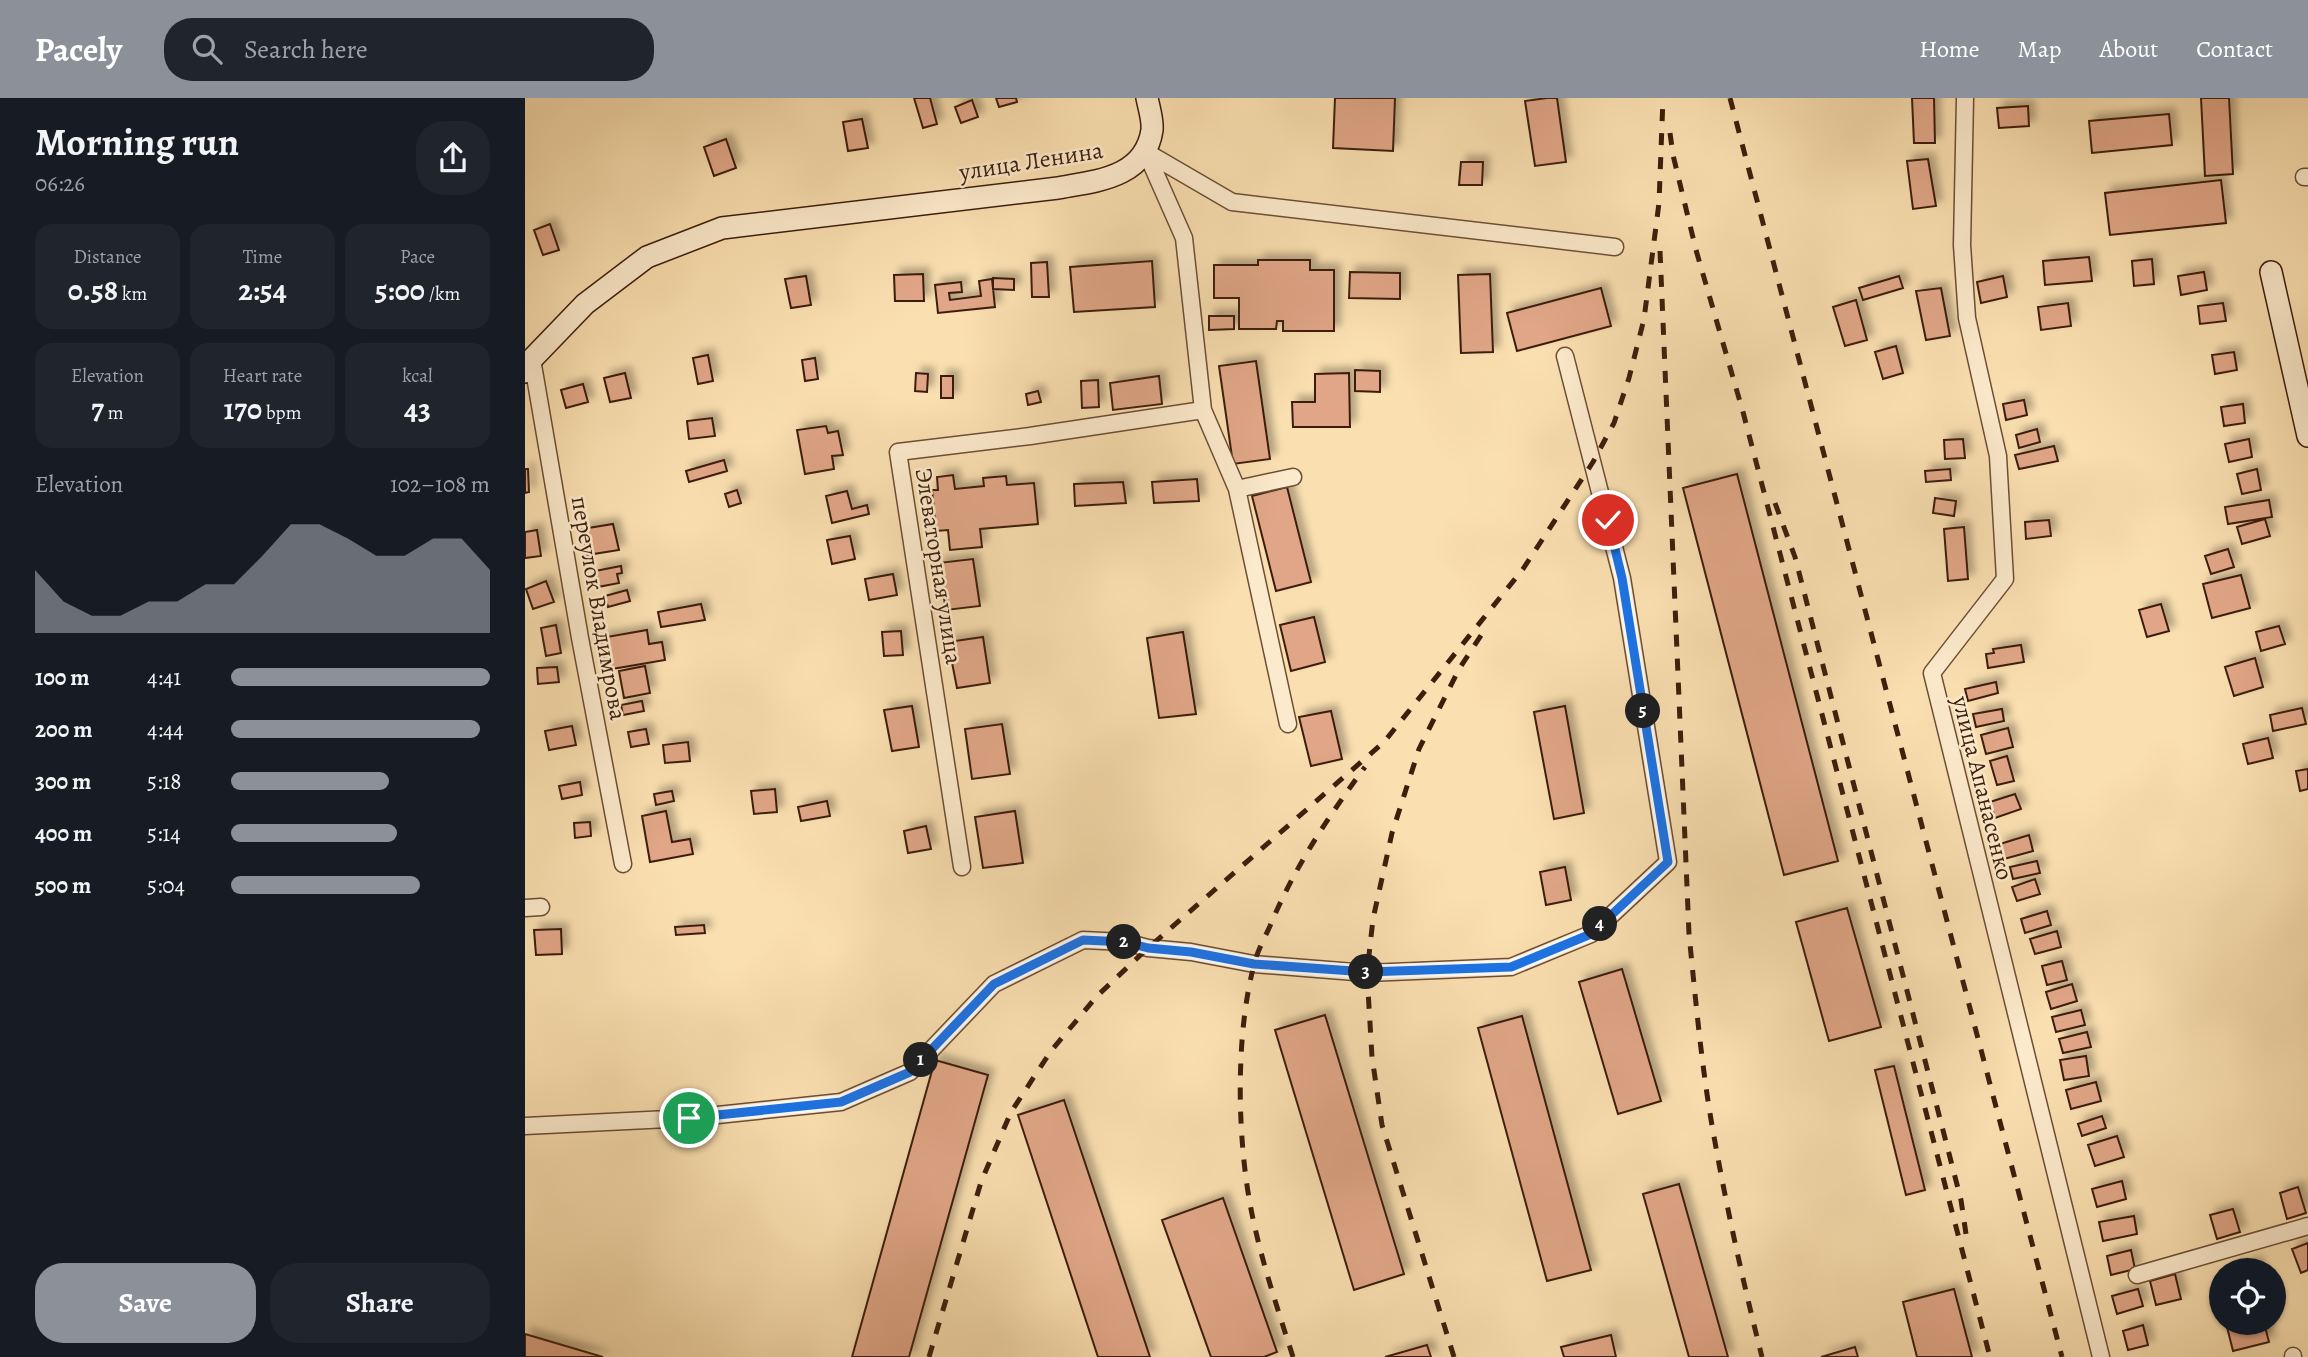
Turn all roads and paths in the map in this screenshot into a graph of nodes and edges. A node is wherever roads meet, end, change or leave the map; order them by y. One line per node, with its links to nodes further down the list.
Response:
1 (1147, 98): 3 (main road)
2 (1965, 98): 19 (street, улица Апанасенко)
3 (1146, 152): 4 (street); 7 (main road, улица Ленина); 9 (street)
4 (1615, 247)
5 (2271, 272): 8 (main road)
6 (1565, 356): 16 (street)
7 (529, 366): 14 (street, переулок Владимрова)
8 (2302, 387): 10 (main road)
9 (1203, 410): 12 (street); 15 (street, Элеваторная улица)
10 (2308, 436)
11 (1293, 477): 12 (street)
12 (1237, 489): 13 (street)
13 (1288, 724)
14 (623, 864)
15 (962, 867)
16 (525, 1126)
17 (2308, 1226): 18 (street)
18 (2137, 1275)
19 (2101, 1357)

